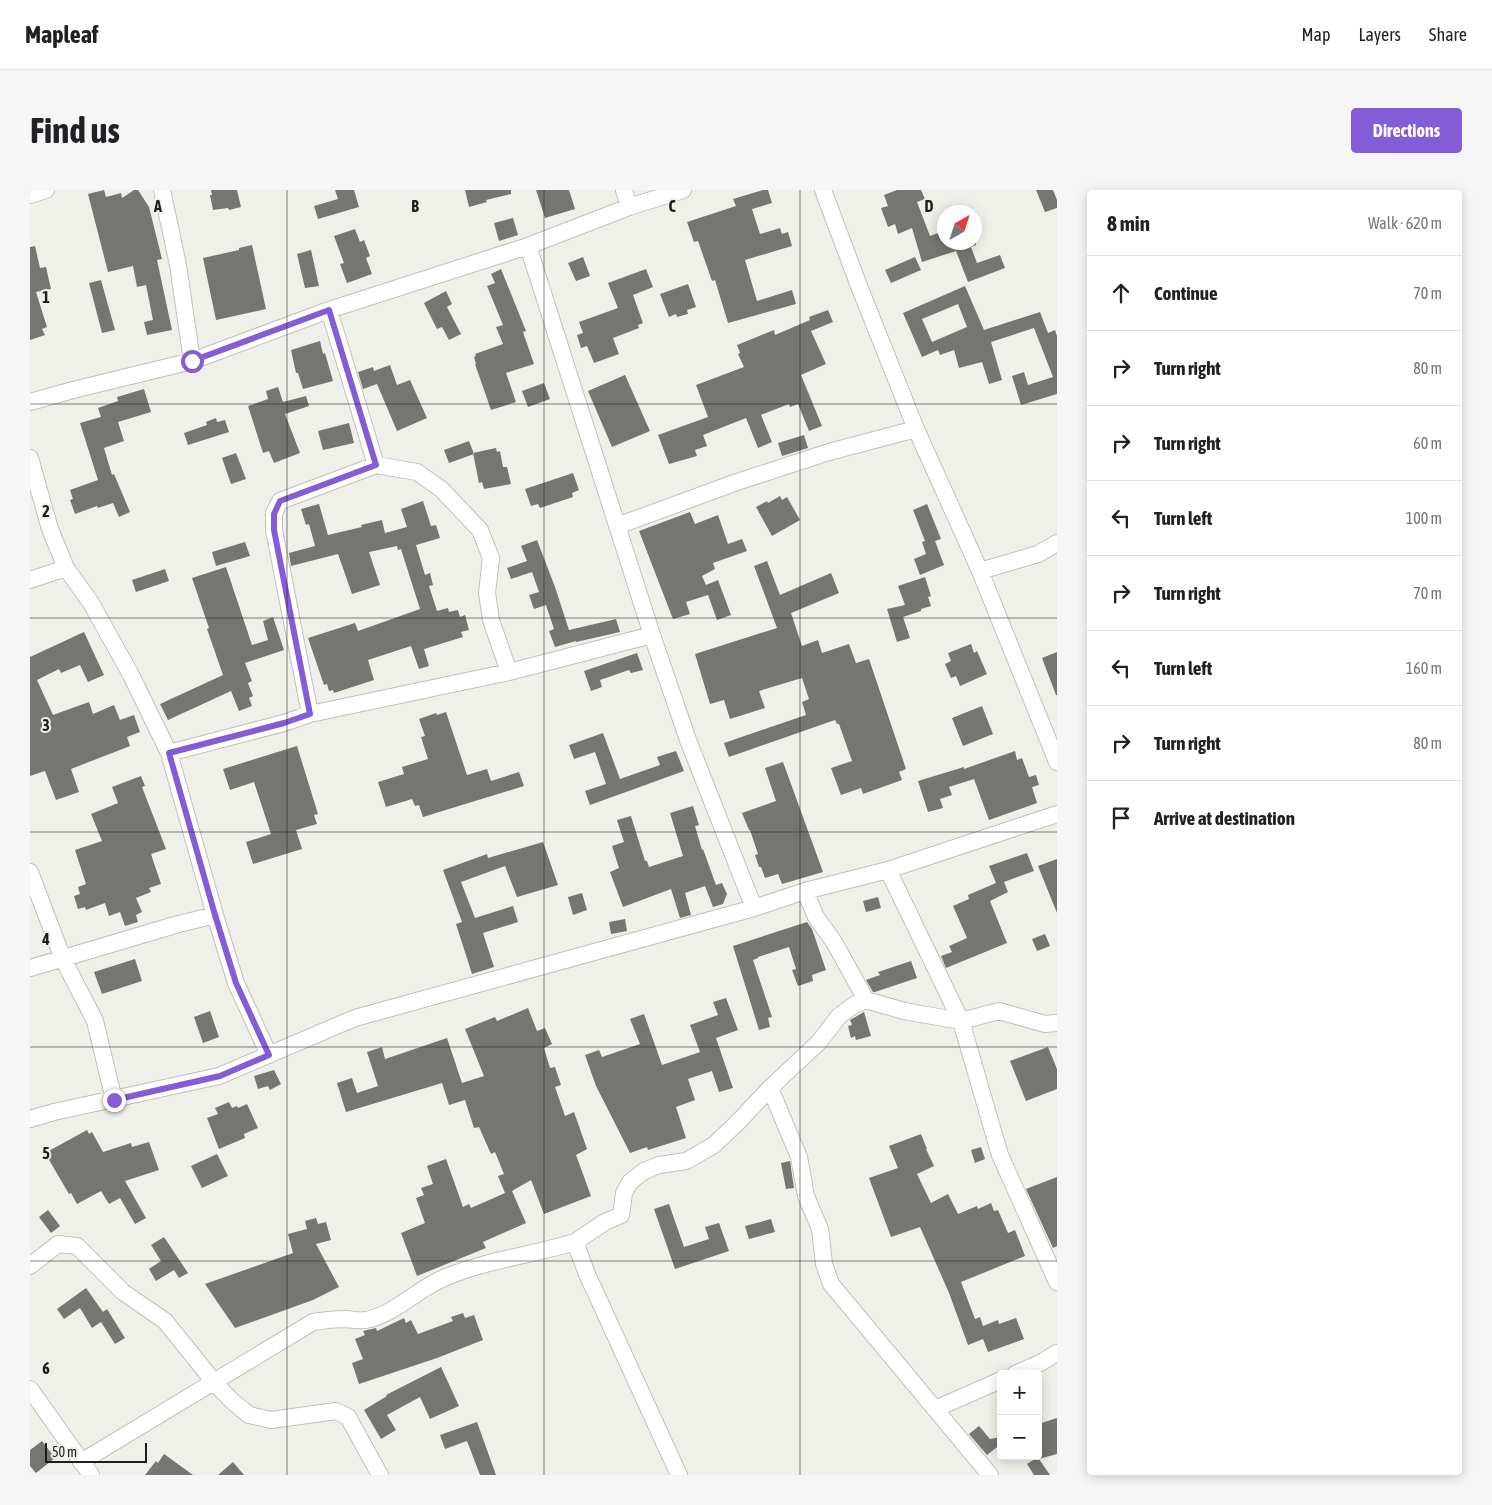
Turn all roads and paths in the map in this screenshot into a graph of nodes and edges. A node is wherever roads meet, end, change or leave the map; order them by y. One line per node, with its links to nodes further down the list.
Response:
1 (46, 190): 6 (street)
2 (162, 190): 10 (street)
3 (624, 190): 7 (street)
4 (683, 190): 7 (street)
5 (823, 190): 12 (street)
6 (30, 195)
7 (629, 207): 8 (street)
8 (528, 246): 9 (street); 15 (street)
9 (329, 310): 10 (street); 14 (street)
10 (192, 361): 11 (street)
11 (30, 402)
12 (916, 429): 15 (street); 18 (street)
13 (30, 458): 17 (street)
14 (376, 465): 21 (street); 22 (street)
15 (617, 526): 20 (street)
16 (1057, 543): 18 (street)
17 (66, 568): 19 (street); 23 (street)
18 (980, 571): 24 (street)
19 (30, 580)
20 (652, 635): 21 (street); 29 (street)
21 (509, 672): 22 (street)
22 (310, 714): 23 (street)
23 (169, 753): 30 (street)
24 (1057, 762)
25 (1057, 814): 26 (street)
26 (888, 870): 28 (street); 34 (street)
27 (30, 872): 31 (street)
28 (805, 891): 29 (street); 33 (street)
29 (754, 908): 36 (street)
30 (215, 915): 31 (street); 36 (street)
31 (63, 958): 32 (street); 38 (street)
32 (30, 968)
33 (866, 1000): 34 (street); 37 (street)
34 (961, 1021): 35 (street); 42 (street)
35 (1057, 1024)
36 (269, 1055): 38 (street)
37 (770, 1088): 40 (street); 48 (street)
38 (114, 1100): 39 (street)
39 (30, 1119)
40 (575, 1242): 45 (street); 52 (street)
41 (30, 1266): 45 (street)
42 (1057, 1282)
43 (1057, 1353): 44 (street)
44 (1024, 1370)
45 (214, 1382): 49 (street); 51 (street)
46 (997, 1382): 48 (street)
47 (30, 1389): 49 (street)
48 (934, 1409): 53 (street)
49 (81, 1462): 50 (street)
50 (91, 1475)
51 (380, 1475)
52 (679, 1475)
53 (990, 1475)

